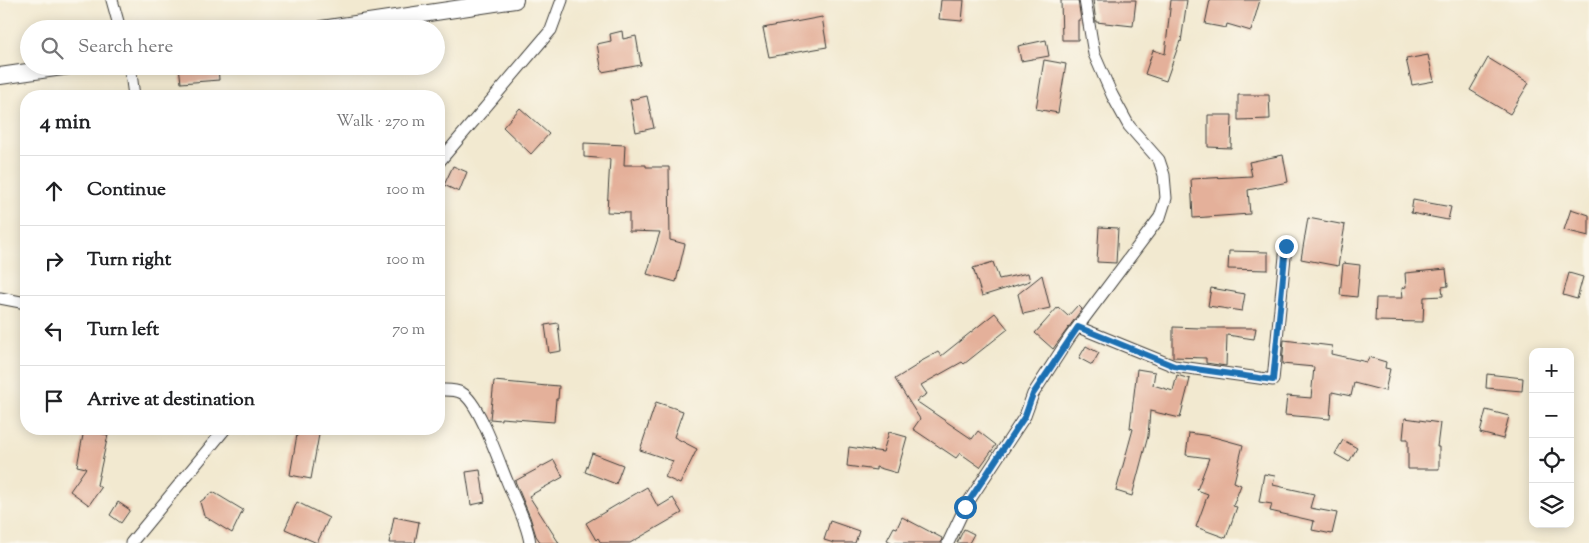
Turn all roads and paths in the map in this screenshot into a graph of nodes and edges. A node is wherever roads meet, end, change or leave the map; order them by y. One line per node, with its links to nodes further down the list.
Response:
1 (112, 0): 5 (street)
2 (515, 0): 6 (main road)
3 (562, 0): 11 (street)
4 (1085, 0): 15 (street)
5 (118, 20)
6 (382, 20)
7 (20, 73): 9 (main road)
8 (131, 75): 10 (street)
9 (0, 76)
10 (133, 90)
11 (445, 155)
12 (1286, 246): 15 (street)
13 (0, 298): 14 (street)
14 (20, 302)
15 (1078, 327): 20 (street)
16 (445, 390): 19 (street)
17 (220, 435): 18 (street)
18 (131, 543)
19 (530, 543)
20 (948, 543)

